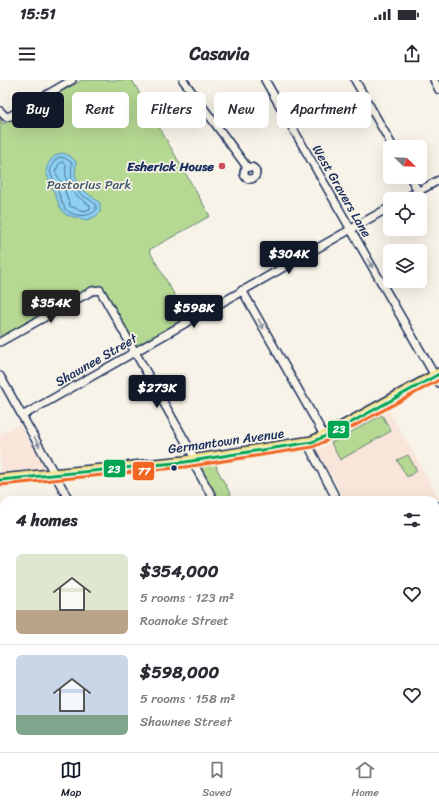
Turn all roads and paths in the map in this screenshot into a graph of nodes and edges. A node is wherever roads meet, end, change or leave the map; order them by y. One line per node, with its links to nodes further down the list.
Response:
1 (72, 80): 7 (street)
2 (183, 80): 9 (street)
3 (265, 80): 14 (street, West Gravers Lane)
4 (355, 80): 8 (street)
5 (434, 80): 6 (street)
6 (439, 90)
7 (0, 111)
8 (389, 140)
9 (247, 167)
10 (439, 180): 12 (street)
11 (414, 184): 12 (street)
12 (418, 191)
13 (383, 211): 14 (street, Shawnee Street)
14 (350, 229): 15 (street, Shawnee Street); 19 (street, West Gravers Lane, one-way to 19)
15 (242, 290): 17 (street, Shawnee Street); 21 (street, one-way to 21)
16 (0, 342): 17 (street)
17 (136, 352): 20 (street, Shawnee Street); 23 (street)
18 (0, 376): 20 (street)
19 (438, 377): 21 (main road, Germantown Avenue)
20 (22, 416): 24 (street, one-way to 24)
21 (325, 437): 22 (main road, Germantown Avenue)
22 (307, 443): 23 (main road, Germantown Avenue); 28 (street)
23 (194, 460): 24 (main road, Germantown Avenue); 27 (street)
24 (55, 474): 25 (main road, Germantown Avenue); 26 (street)
25 (0, 480)
26 (67, 496)
27 (212, 496)
28 (335, 496)

